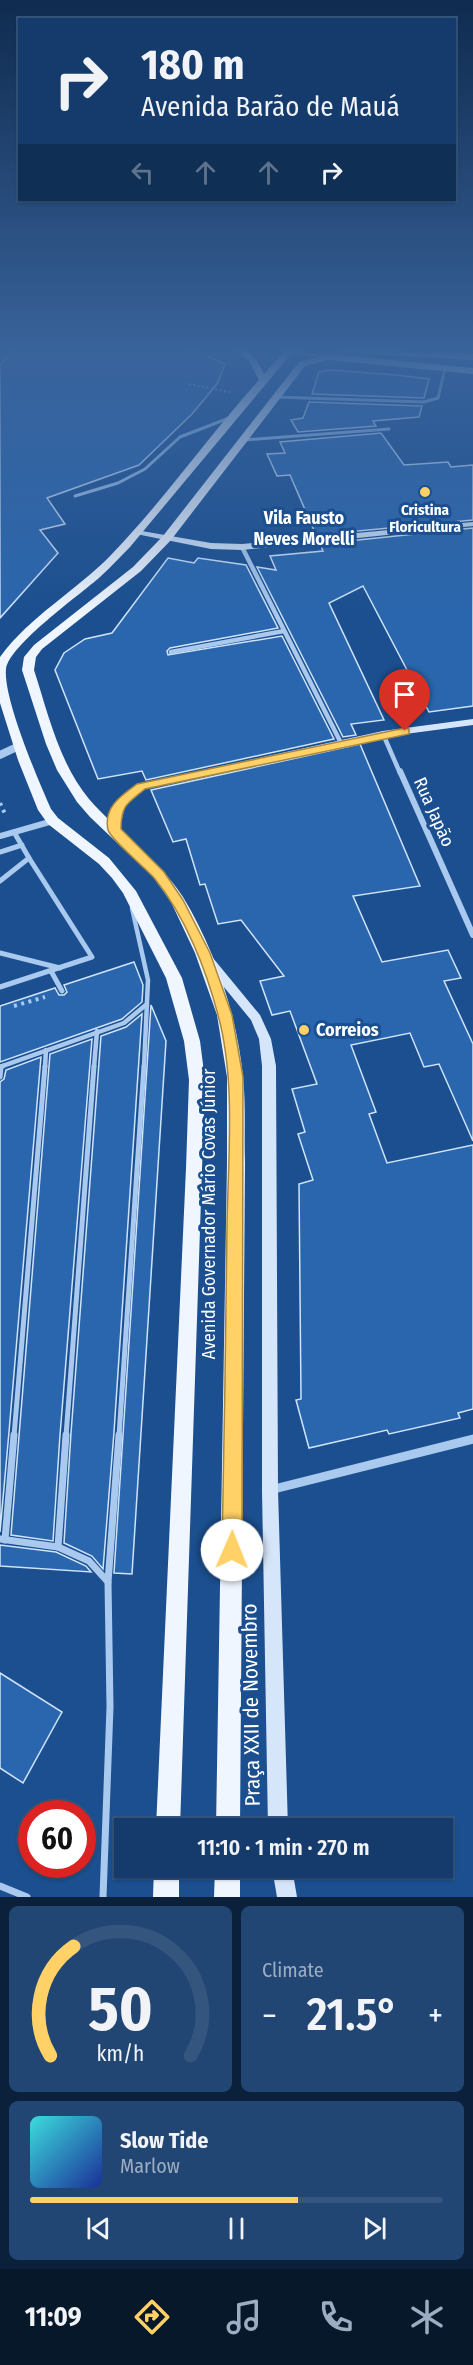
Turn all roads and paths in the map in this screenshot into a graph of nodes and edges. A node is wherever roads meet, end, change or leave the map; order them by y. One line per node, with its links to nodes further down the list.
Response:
1 (178, 438): 8 (lane)
2 (224, 438): 10 (main road, Avenida Governador Mário Covas Júnior)
3 (229, 438): 7 (main road)
4 (243, 438): 6 (main road, Avenida Governador Mário Covas Júnior)
5 (274, 438): 6 (lane)
6 (241, 440): 7 (main road, Avenida Governador Mário Covas Júnior)
7 (215, 473): 11 (main road, Avenida Governador Mário Covas Júnior)
8 (75, 496)
9 (473, 524): 12 (main road)
10 (136, 532): 11 (main road); 18 (main road, Avenida Governador Mário Covas Júnior)
11 (167, 538): 12 (main road); 23 (main road, Avenida Governador Mário Covas Júnior)
12 (242, 547): 13 (street)
13 (284, 631): 14 (street); 17 (street)
14 (171, 652)
15 (473, 722): 16 (main road)
16 (383, 734): 17 (main road); 31 (street, Rua Japão)
17 (341, 743): 23 (main road)
18 (17, 747): 19 (street); 22 (main road, Avenida Governador Mário Covas Júnior)
19 (0, 755)
20 (0, 803): 21 (path)
21 (8, 821)
22 (53, 821): 24 (street); 30 (main road, Avenida Governador Mário Covas Júnior)
23 (115, 831): 33 (main road, Avenida Governador Mário Covas Júnior)
24 (14, 832): 25 (street); 26 (street)
25 (0, 836)
26 (22, 846): 27 (street); 28 (street)
27 (0, 852)
28 (29, 858): 29 (street); 34 (street)
29 (0, 881)
30 (129, 891): 38 (lane); 49 (main road, Avenida Governador Mário Covas Júnior)
31 (473, 935)
32 (0, 953): 34 (street)
33 (203, 953): 45 (main road, Praça XXII de Novembro); 50 (main road, Avenida Governador Mário Covas Júnior)
34 (60, 968): 35 (street)
35 (51, 971): 36 (street); 37 (street)
36 (0, 987)
37 (62, 991): 39 (path)
38 (147, 1004): 40 (lane); 48 (lane)
39 (14, 1006)
40 (97, 1032): 41 (lane); 47 (lane)
41 (46, 1050): 42 (lane); 46 (lane)
42 (1, 1067): 43 (lane)
43 (0, 1077)
44 (473, 1439): 45 (street)
45 (270, 1490): 51 (main road, Praça XXII de Novembro)
46 (3, 1539): 47 (lane)
47 (58, 1546): 48 (lane)
48 (108, 1582): 57 (lane)
49 (168, 1818)
50 (228, 1818)
51 (278, 1818)
52 (167, 1878): 58 (main road)
53 (228, 1878): 59 (main road)
54 (284, 1878): 60 (main road)
55 (0, 1886): 56 (lane)
56 (27, 1897)
57 (103, 1897)
58 (166, 1897)
59 (227, 1897)
60 (287, 1897)

